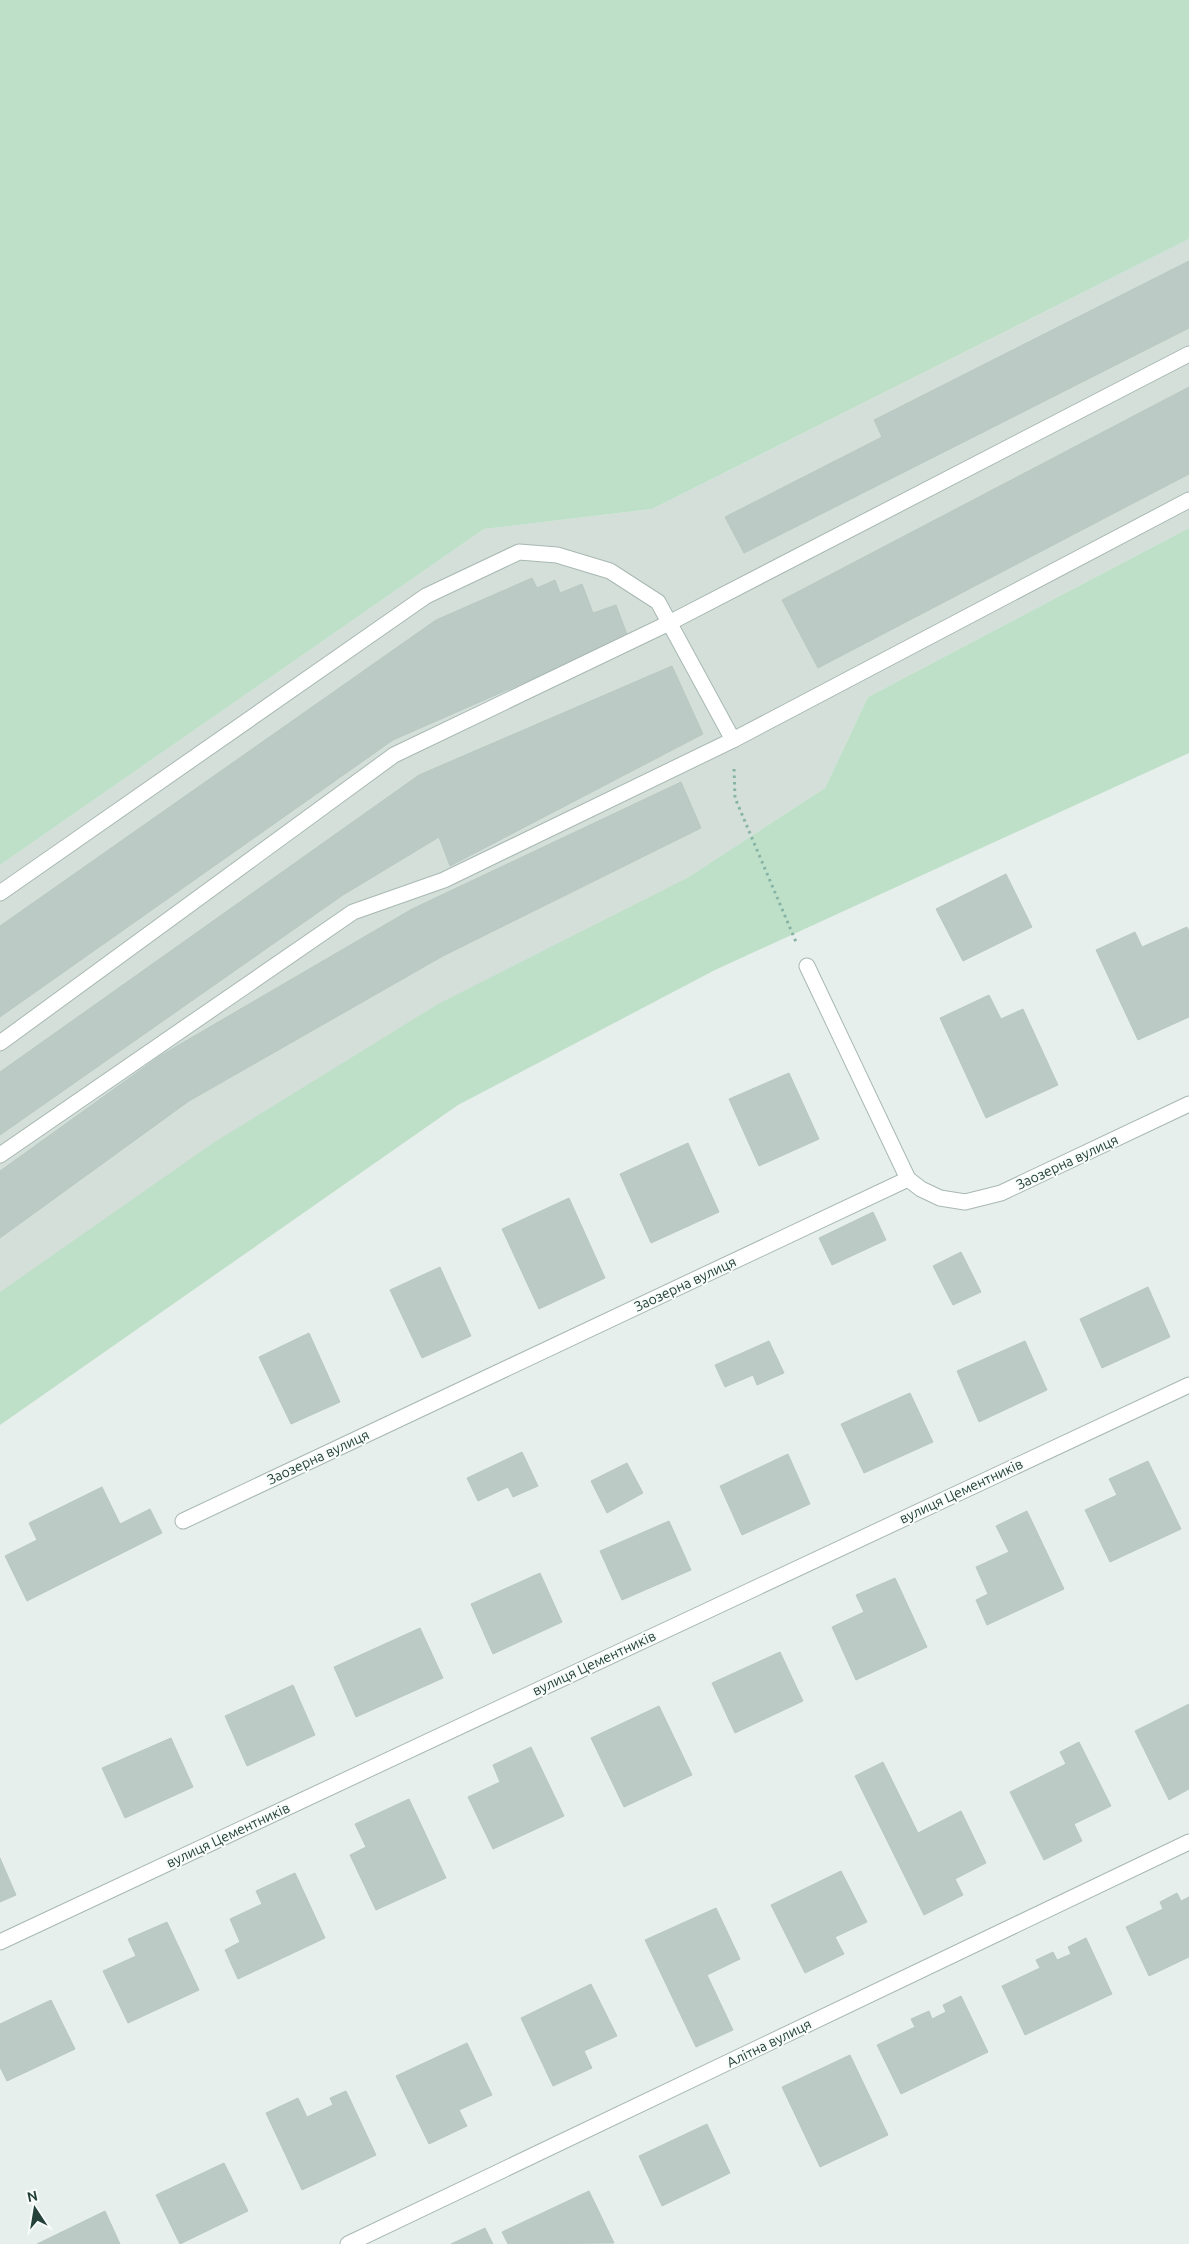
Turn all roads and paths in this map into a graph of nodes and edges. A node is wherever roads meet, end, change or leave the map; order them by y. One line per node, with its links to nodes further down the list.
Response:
1 (1189, 354): 3 (street)
2 (1189, 500): 4 (street)
3 (669, 623): 4 (street); 5 (street); 7 (street)
4 (733, 740): 6 (path); 9 (street)
5 (0, 894)
6 (807, 966): 10 (street)
7 (0, 1043)
8 (1189, 1104): 10 (street, Заозерна вулиця)
9 (0, 1155)
10 (908, 1179): 12 (street, Заозерна вулиця)
11 (1189, 1385): 14 (street, вулиця Цементників)
12 (183, 1521)
13 (1189, 1842): 15 (street, Алітна вулиця)
14 (0, 1942)
15 (348, 2244)

